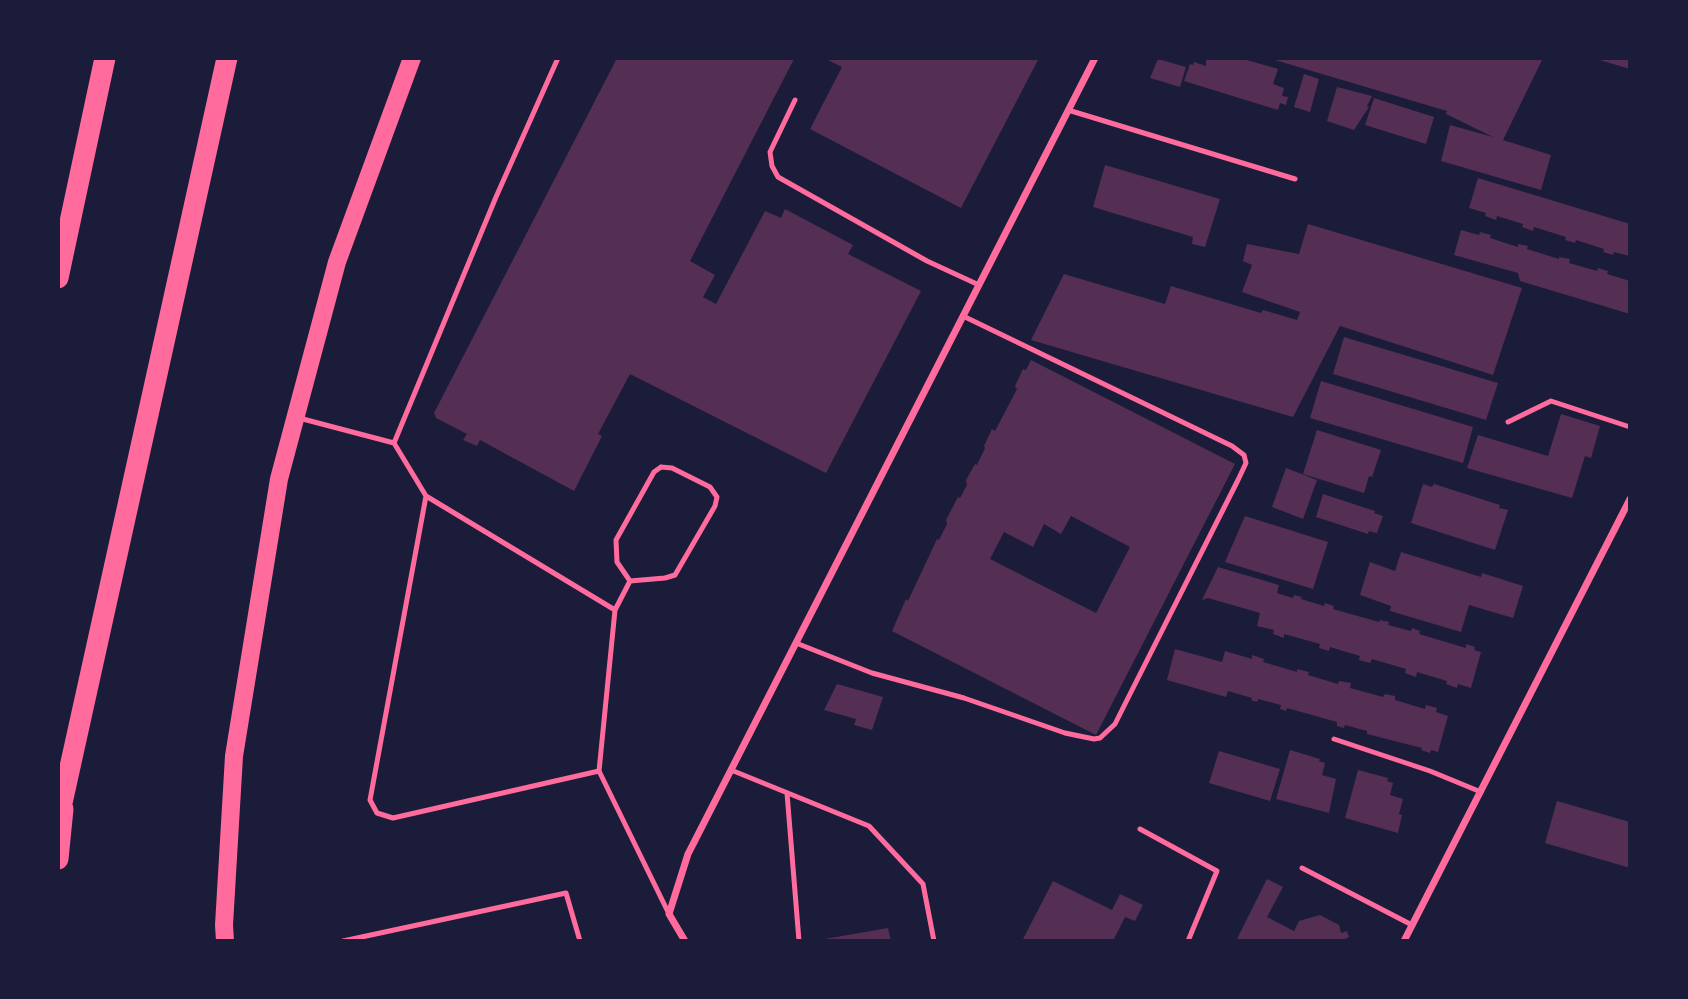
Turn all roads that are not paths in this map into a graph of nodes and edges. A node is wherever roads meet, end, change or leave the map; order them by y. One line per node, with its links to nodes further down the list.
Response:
1 (105, 58): 9 (highway)
2 (227, 58): 24 (highway)
3 (412, 58): 12 (main road)
4 (558, 58): 15 (lane)
5 (1095, 58): 7 (street)
6 (795, 100): 10 (lane)
7 (1068, 110): 8 (lane); 10 (street)
8 (1295, 179)
9 (58, 278)
10 (979, 285): 11 (street)
11 (963, 316): 20 (street); 20 (lane)
12 (296, 417): 15 (lane); 33 (main road)
13 (1508, 422): 14 (lane)
14 (1630, 427)
15 (394, 443): 16 (lane)
16 (426, 496): 19 (lane); 22 (lane)
17 (1630, 499): 25 (street)
18 (630, 581): 18 (lane); 19 (lane)
19 (615, 610): 22 (lane)
20 (796, 643): 23 (street)
21 (1334, 739): 25 (lane)
22 (598, 771): 31 (lane)
23 (731, 771): 26 (lane); 31 (street)
24 (65, 787): 27 (highway); 29 (highway)
25 (1481, 792): 32 (street)
26 (787, 793): 37 (lane); 38 (lane)
27 (58, 821)
28 (1140, 829): 39 (lane)
29 (58, 859)
30 (1302, 868): 32 (lane)
31 (669, 914): 36 (street)
32 (1412, 925): 40 (street)
33 (225, 941)
34 (343, 941): 35 (lane)
35 (580, 941)
36 (685, 941)
37 (799, 941)
38 (934, 941)
39 (1188, 941)
40 (1404, 941)

